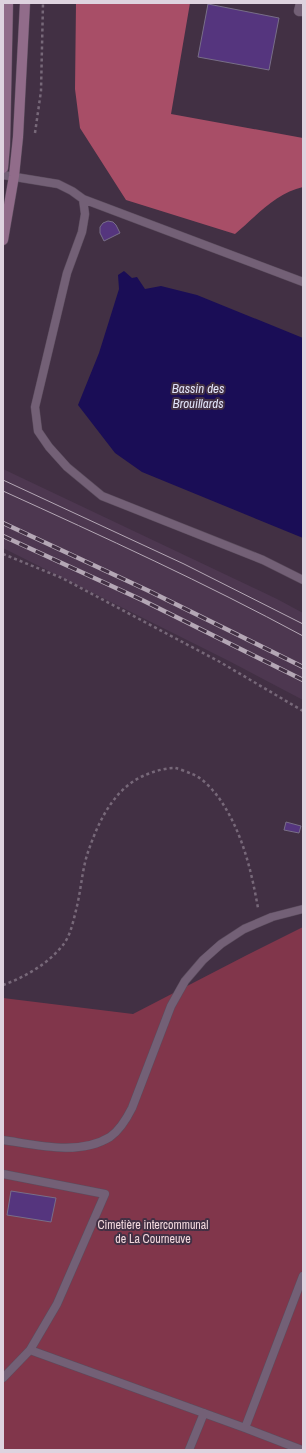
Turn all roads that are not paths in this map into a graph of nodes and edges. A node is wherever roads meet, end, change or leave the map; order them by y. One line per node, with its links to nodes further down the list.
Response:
1 (8, 3): 3 (main road)
2 (25, 3): 5 (main road)
3 (3, 168)
4 (3, 175): 5 (lane)
5 (14, 176): 6 (lane); 7 (main road)
6 (83, 199): 8 (lane); 9 (lane)
7 (3, 240)
8 (303, 282)
9 (303, 580)
10 (303, 909): 11 (lane)
11 (3, 1140)
12 (3, 1174): 14 (lane)
13 (303, 1276): 17 (lane)
14 (30, 1350): 15 (lane); 16 (lane)
15 (3, 1378)
16 (204, 1413): 17 (lane); 18 (lane)
17 (245, 1428): 19 (lane)
18 (188, 1450)
19 (302, 1450)

